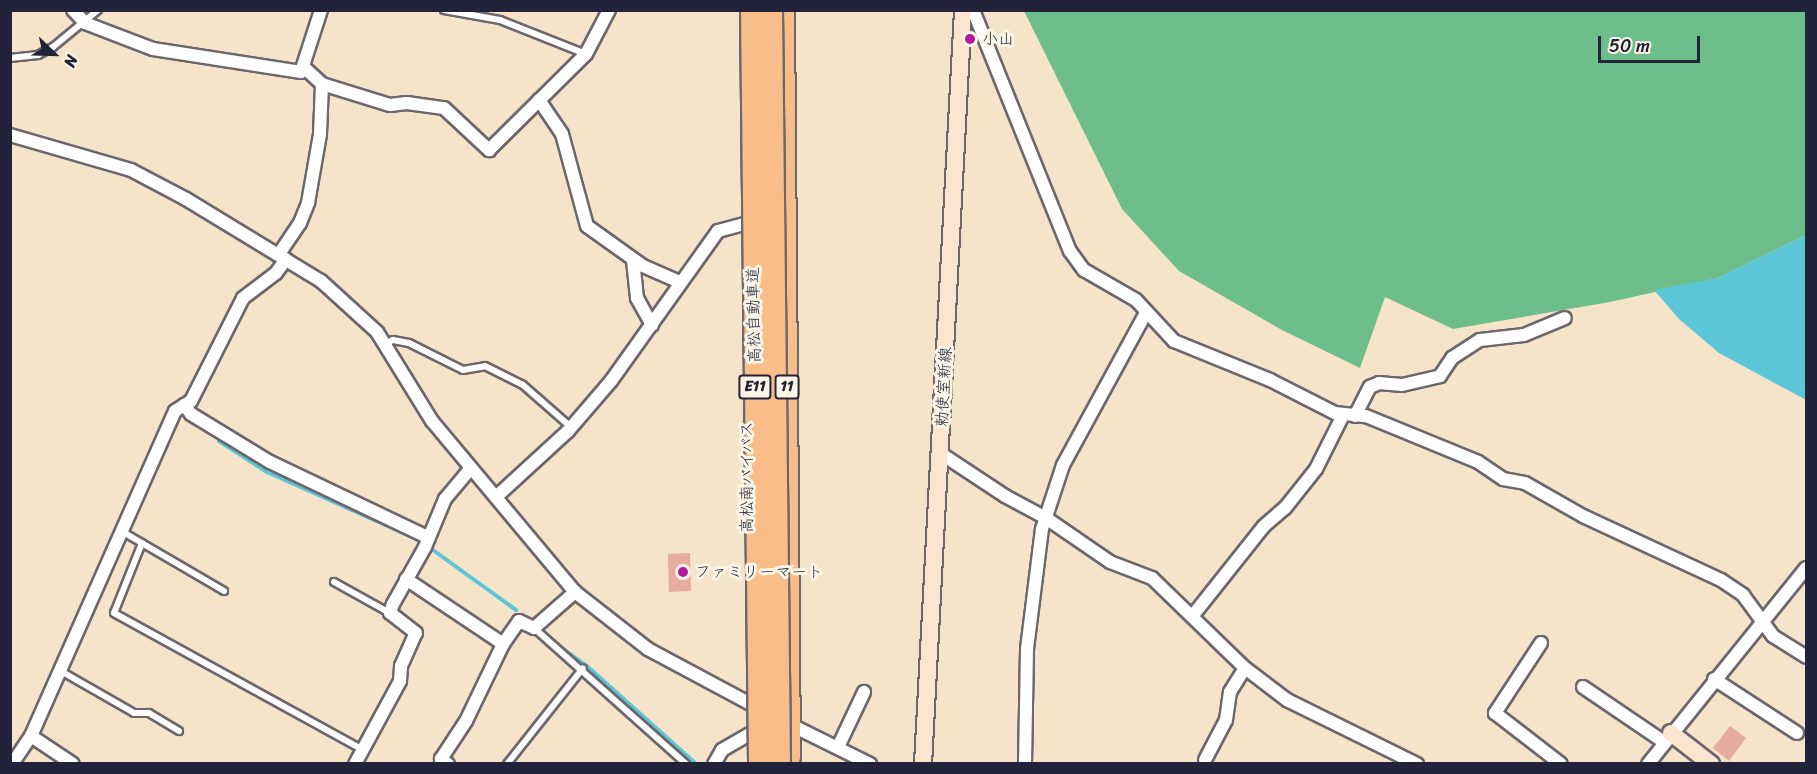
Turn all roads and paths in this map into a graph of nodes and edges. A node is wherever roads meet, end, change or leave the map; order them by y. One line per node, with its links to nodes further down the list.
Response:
1 (73, 10): 12 (street)
2 (98, 10): 12 (lane)
3 (321, 10): 15 (street)
4 (444, 10): 13 (lane)
5 (609, 10): 13 (street)
6 (741, 10): 19 (highway, 高松南バイパス)
7 (751, 10): 73 (highway, 高松自動車道 / E11, bridge)
8 (771, 10): 74 (highway, 高松自動車道 / E11, bridge)
9 (783, 10): 56 (highway, 11)
10 (963, 10): 30 (main road, 勅使室新線)
11 (973, 10): 23 (street)
12 (85, 23): 14 (lane); 15 (street)
13 (586, 54): 17 (street)
14 (10, 58)
15 (305, 68): 16 (street)
16 (322, 84): 17 (street); 20 (street)
17 (539, 100): 21 (street)
18 (10, 135): 20 (street)
19 (745, 224): 22 (street); 55 (highway, 高松南バイパス)
20 (282, 256): 26 (street); 27 (street)
21 (633, 260): 22 (street); 25 (street)
22 (680, 282): 25 (street)
23 (1146, 313): 28 (street); 33 (street)
24 (1565, 318): 28 (street)
25 (652, 325): 29 (street)
26 (384, 344): 29 (lane); 31 (street)
27 (184, 405): 34 (street); 35 (street)
28 (1349, 415): 43 (street); 44 (street)
29 (572, 427): 32 (street)
30 (940, 453): 33 (street); 77 (main road, 勅使室新線)
31 (471, 468): 32 (street); 35 (street)
32 (496, 497): 41 (street)
33 (1046, 518): 43 (street); 78 (street)
34 (123, 532): 36 (lane); 51 (street)
35 (427, 542): 38 (street)
36 (141, 543): 40 (lane); 63 (lane)
37 (1806, 568): 44 (street)
38 (406, 579): 42 (street); 47 (street)
39 (334, 582): 42 (lane)
40 (224, 591)
41 (575, 592): 45 (street); 55 (street)
42 (390, 613): 63 (street)
43 (1194, 615): 50 (street)
44 (1762, 621): 48 (street); 52 (street)
45 (534, 628): 47 (street); 49 (lane)
46 (1541, 643): 80 (street)
47 (503, 644): 65 (street)
48 (1806, 657)
49 (583, 668): 69 (lane); 70 (lane)
50 (1245, 668): 64 (street); 79 (street)
51 (58, 669): 57 (lane); 60 (street)
52 (1714, 679): 58 (street); 61 (street)
53 (1583, 687): 61 (street)
54 (864, 692): 62 (street)
55 (749, 703): 56 (street); 59 (highway, 高松南バイパス)
56 (789, 724): 62 (street); 75 (highway, 11)
57 (179, 731)
58 (1797, 733)
59 (750, 735): 71 (street); 72 (highway, 高松南バイパス)
60 (31, 736): 66 (street); 67 (street)
61 (1667, 738): 81 (street); 82 (main road)
62 (838, 747): 76 (street)
63 (362, 748): 68 (street)
64 (1205, 760)
65 (442, 762)
66 (12, 764)
67 (73, 764)
68 (355, 764)
69 (507, 764)
70 (686, 764)
71 (714, 764)
72 (750, 764)
73 (759, 764)
74 (779, 764)
75 (789, 764)
76 (870, 764)
77 (923, 764)
78 (1025, 764)
79 (1417, 764)
80 (1561, 764)
81 (1648, 764)
82 (1711, 764)

